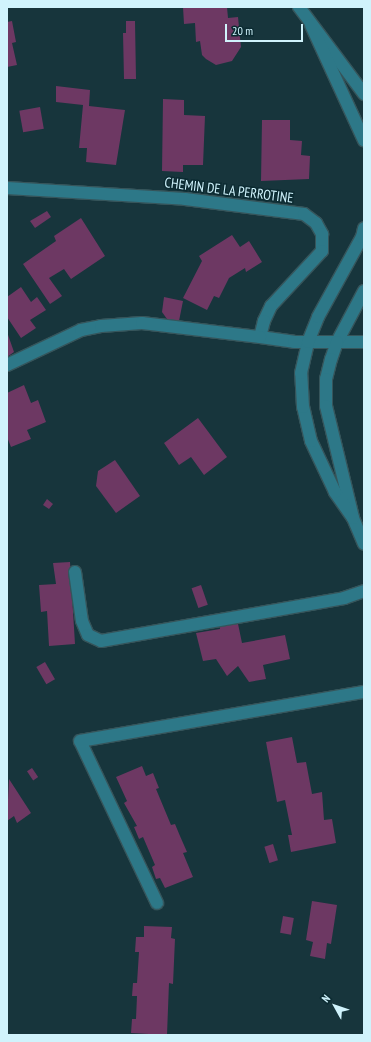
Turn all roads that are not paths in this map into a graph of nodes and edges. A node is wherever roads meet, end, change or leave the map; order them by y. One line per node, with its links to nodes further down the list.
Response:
1 (299, 7): 2 (street)
2 (310, 25): 3 (street); 4 (street)
3 (364, 94)
4 (364, 140)
5 (7, 188): 8 (street, CHEMIN DE LA PERROTINE)
6 (364, 228): 9 (street)
7 (364, 291): 10 (street)
8 (260, 337): 9 (street); 12 (street)
9 (308, 342): 10 (street); 13 (street)
10 (337, 342): 11 (street); 13 (street)
11 (364, 342)
12 (7, 365)
13 (353, 518): 14 (street)
14 (364, 544)
15 (75, 572): 16 (street)
16 (364, 591)
17 (364, 692): 18 (street)
18 (157, 903)

